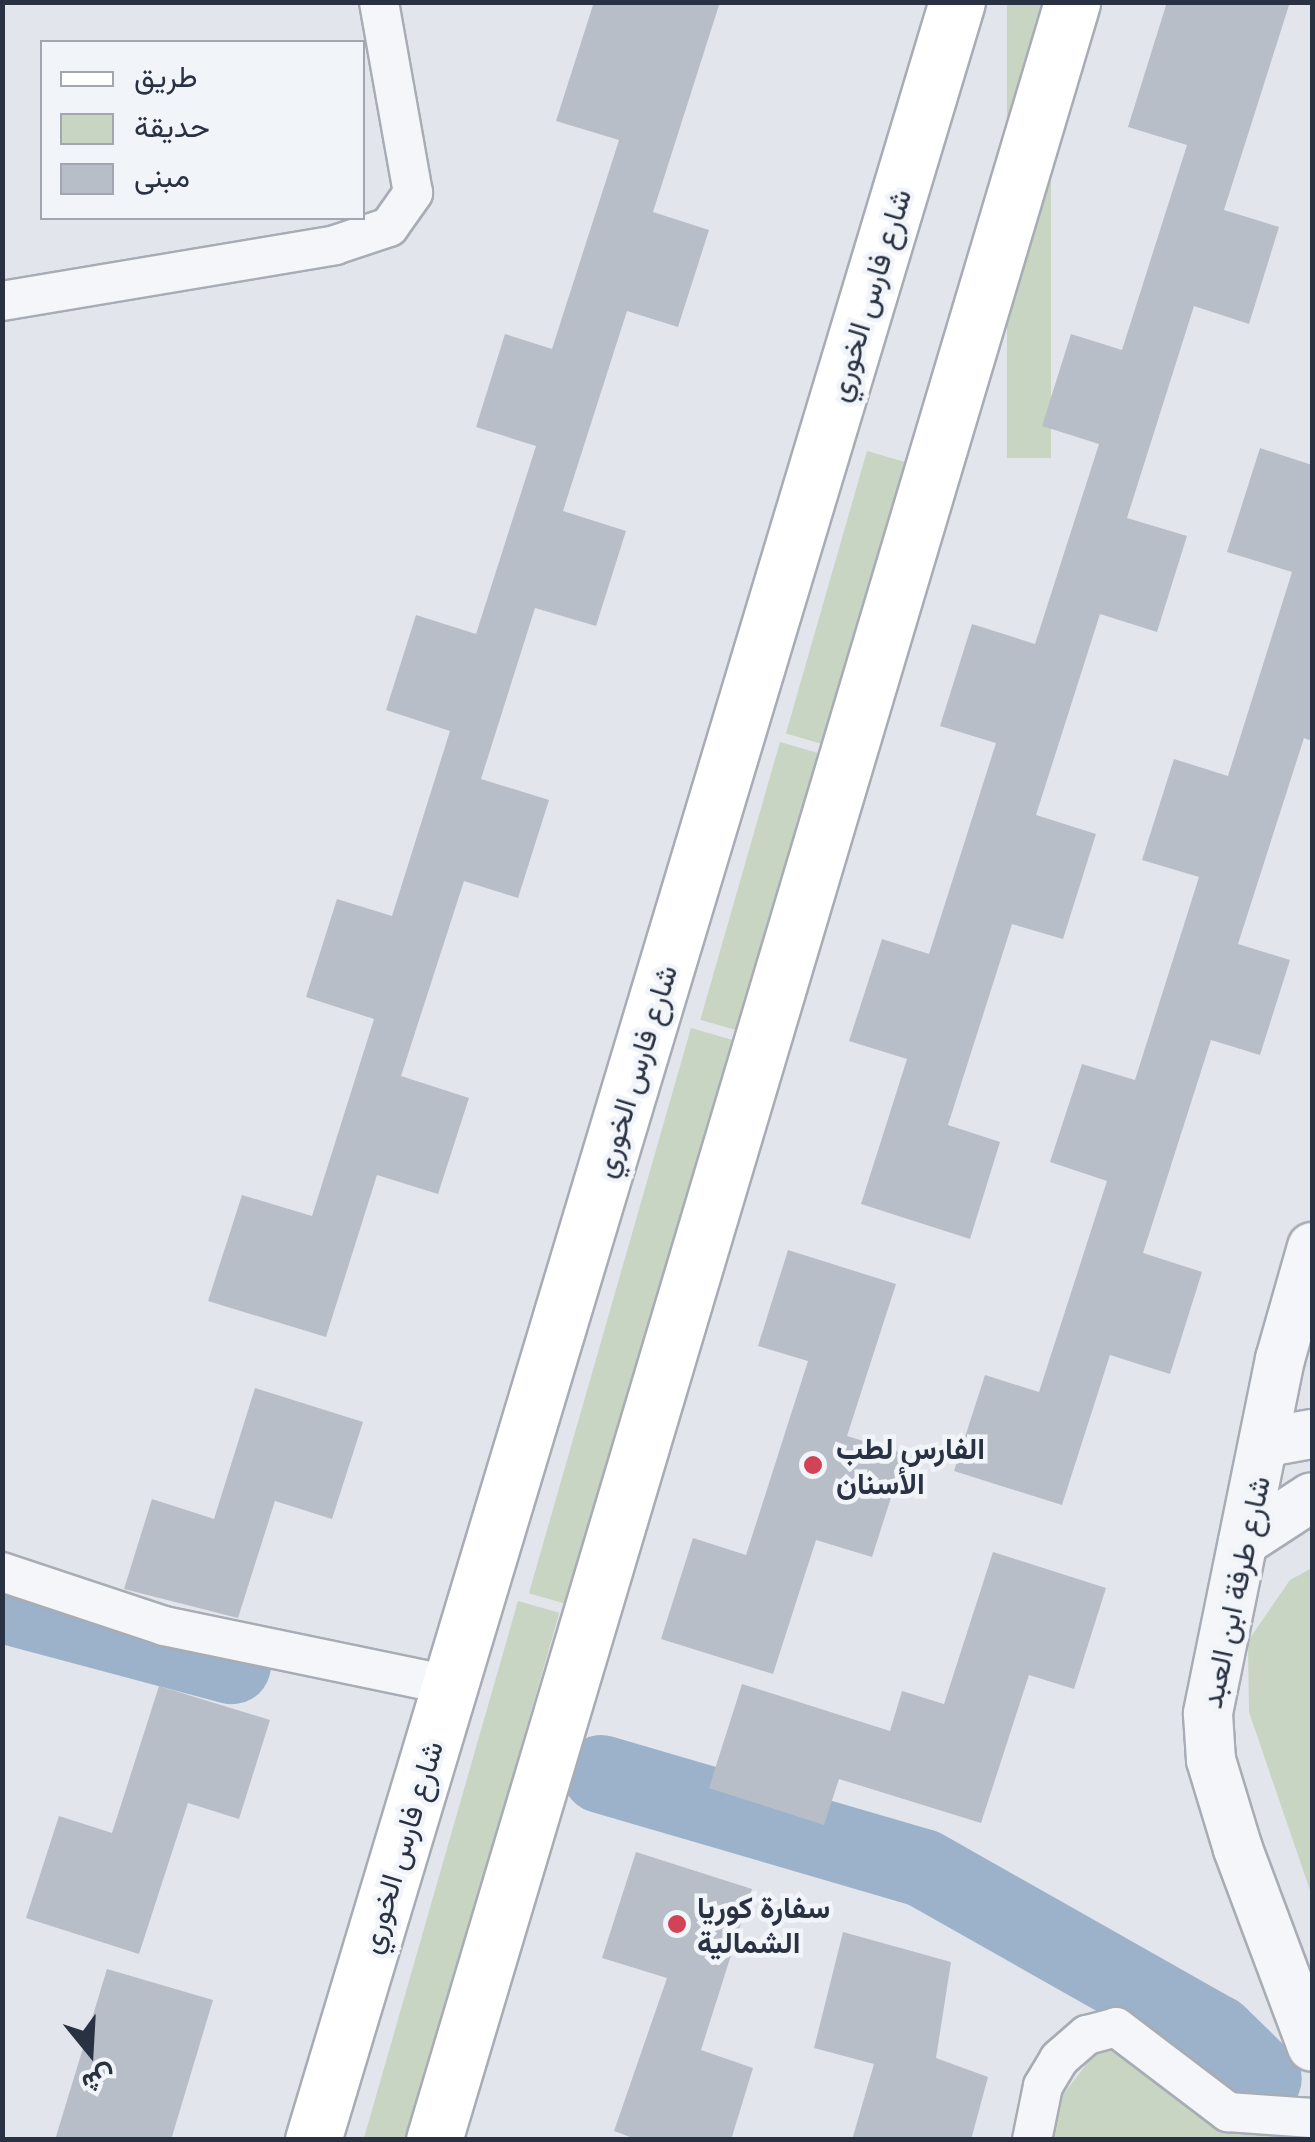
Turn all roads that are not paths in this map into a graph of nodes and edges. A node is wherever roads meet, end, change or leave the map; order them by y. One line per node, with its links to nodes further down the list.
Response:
1 (379, 2): 4 (street)
2 (957, 2): 10 (main road, شارع فارس الخوري)
3 (1072, 2): 14 (main road)
4 (2, 301)
5 (1312, 1247): 6 (street, شارع طرفة ابن العبد)
6 (1290, 1438): 8 (street, شارع طرفة ابن العبد)
7 (1312, 1497): 8 (street)
8 (1243, 1542): 11 (street, شارع طرفة ابن العبد)
9 (2, 1572): 10 (street)
10 (450, 1685): 13 (main road, شارع فارس الخوري)
11 (1312, 2047)
12 (1312, 2118): 15 (street)
13 (313, 2140)
14 (434, 2140)
15 (1032, 2140)

